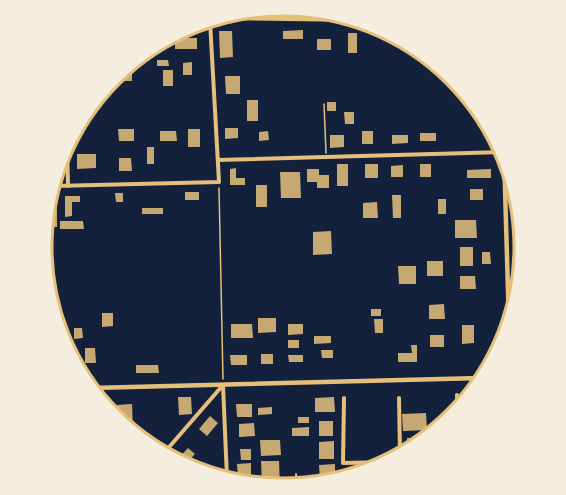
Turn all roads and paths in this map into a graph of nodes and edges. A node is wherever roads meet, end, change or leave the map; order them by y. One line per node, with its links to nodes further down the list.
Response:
1 (251, 18): 2 (street)
2 (320, 19)
3 (210, 28): 7 (street)
4 (324, 104): 6 (path)
5 (493, 152): 6 (street)
6 (326, 156): 7 (street)
7 (218, 160): 9 (street)
8 (67, 165): 12 (street)
9 (219, 182): 12 (street); 15 (path)
10 (505, 184): 13 (street)
11 (61, 186): 12 (street)
12 (68, 186)
13 (508, 299)
14 (473, 378): 15 (street)
15 (223, 385): 16 (street); 22 (street); 26 (street)
16 (100, 388)
17 (457, 395): 20 (street)
18 (344, 398): 24 (street)
19 (399, 398): 21 (street)
20 (457, 400)
21 (400, 447)
22 (168, 448)
23 (367, 462): 24 (street)
24 (343, 463): 25 (path)
25 (342, 471)
26 (227, 472)
27 (296, 474): 28 (lane)
28 (296, 478)

